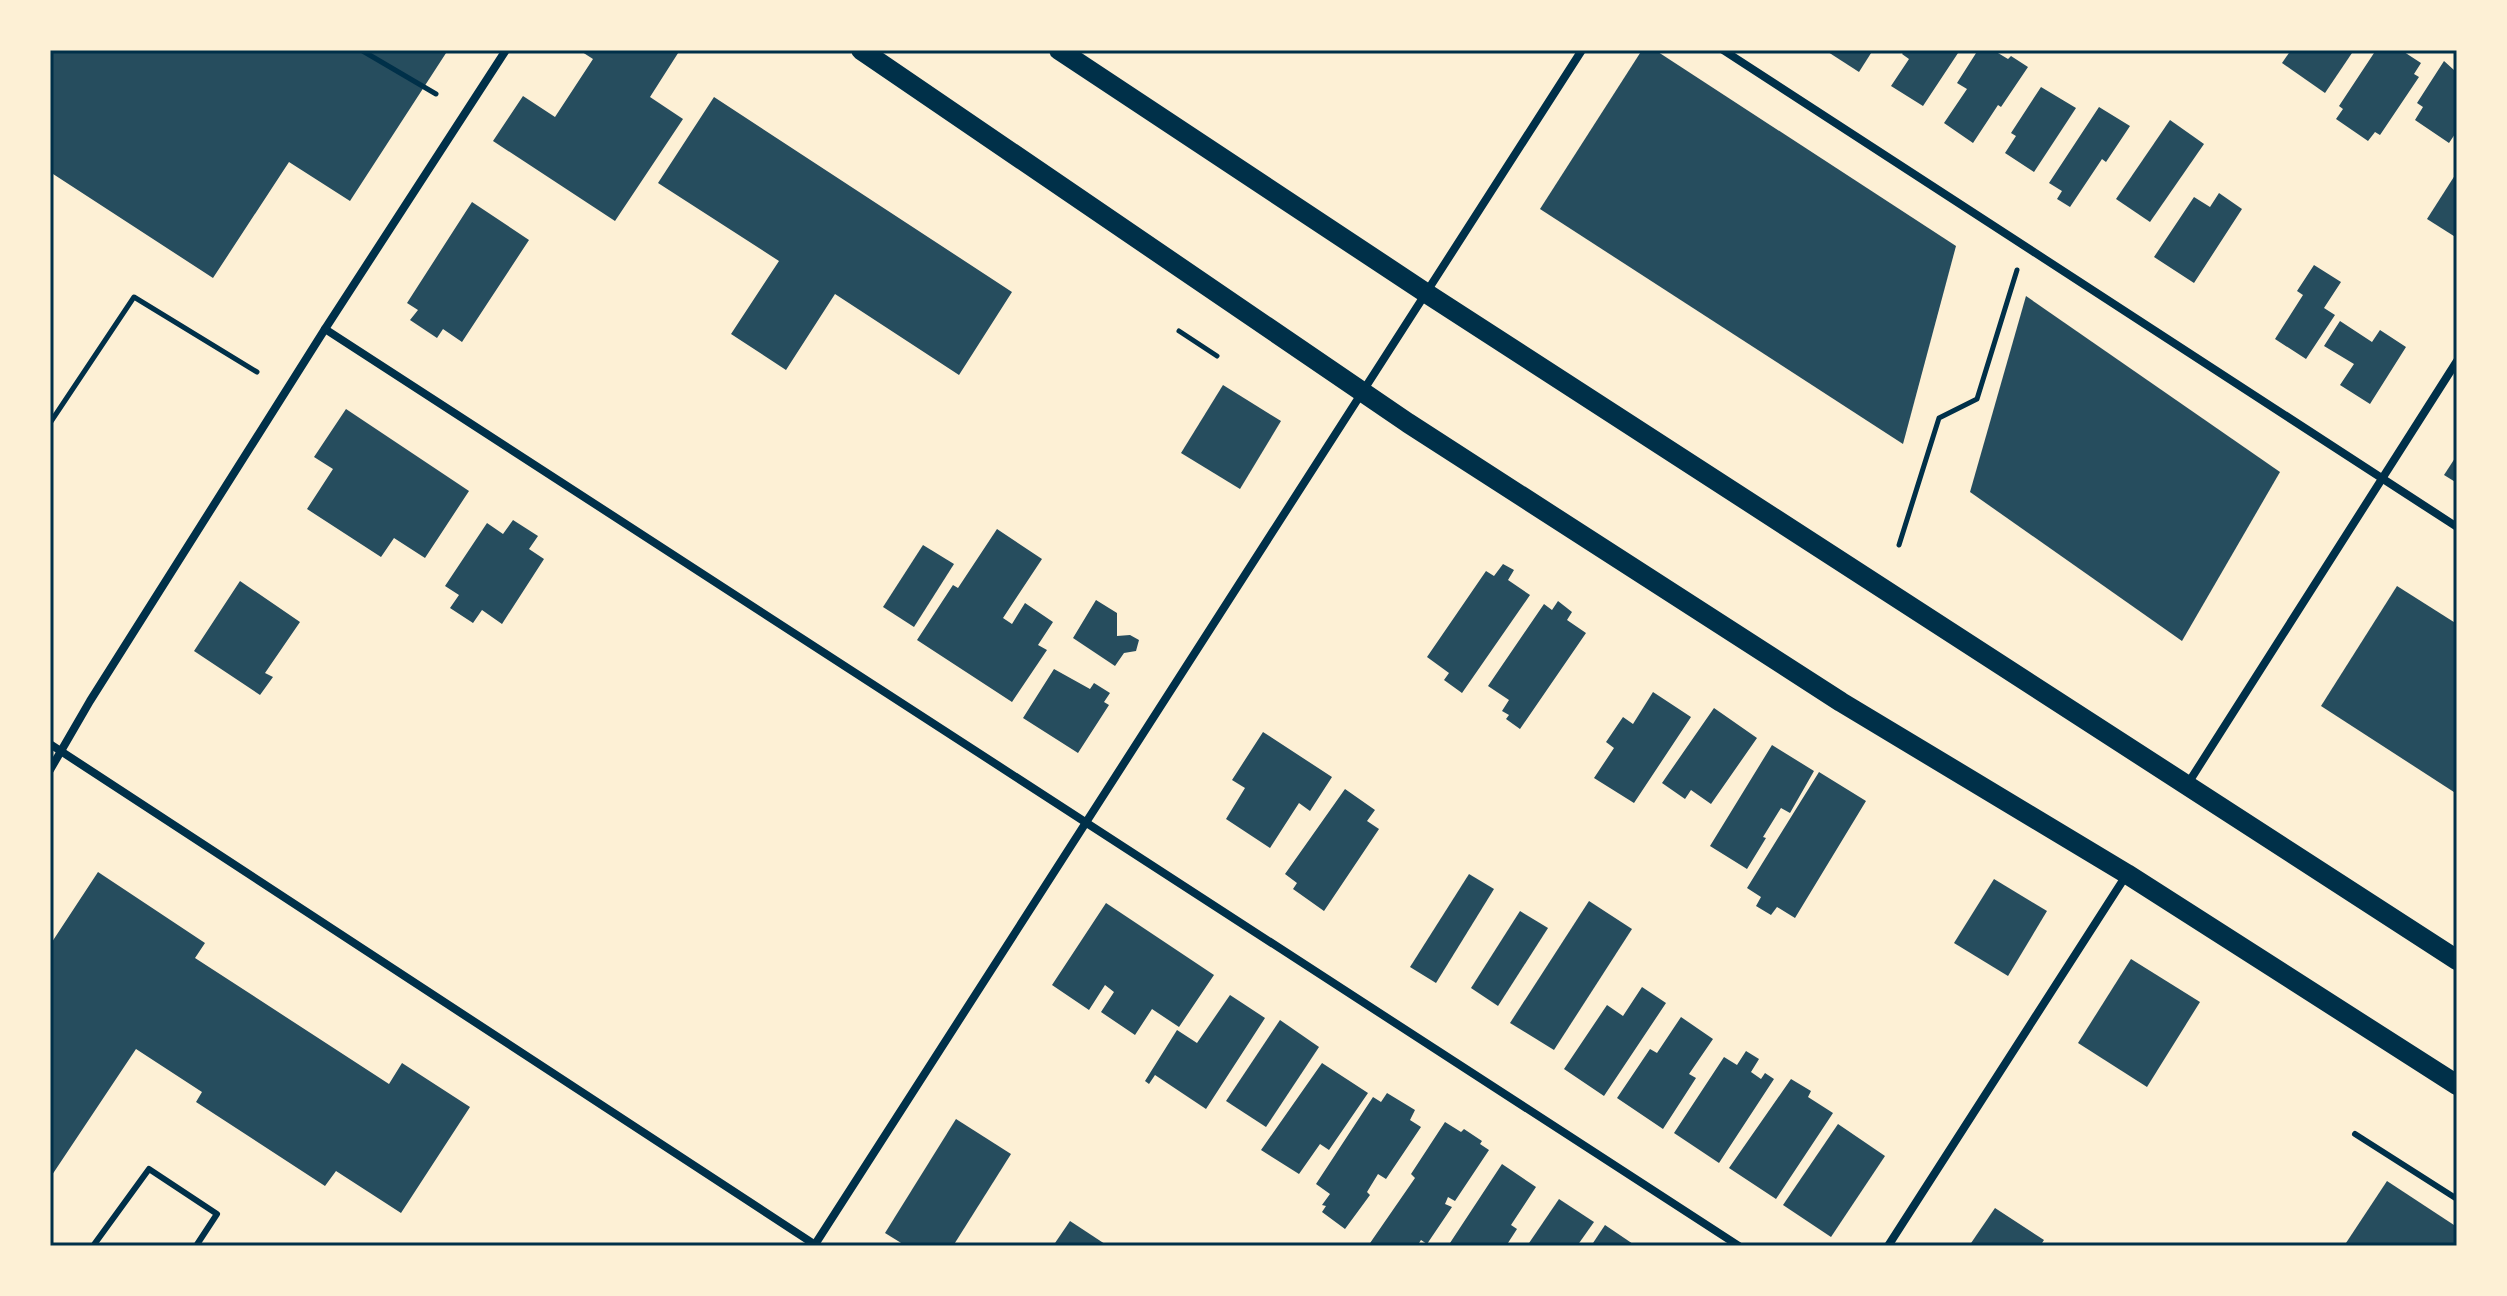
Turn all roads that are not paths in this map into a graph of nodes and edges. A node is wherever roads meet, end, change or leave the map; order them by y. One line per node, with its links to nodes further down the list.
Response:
1 (506, 50): 7 (street)
2 (861, 50): 9 (main road)
3 (1059, 50): 6 (main road)
4 (1582, 50): 6 (street)
5 (1723, 50): 10 (street)
6 (1426, 293): 9 (street); 15 (main road)
7 (325, 329): 13 (street); 16 (street)
8 (2457, 361): 10 (street)
9 (1364, 394): 16 (street); 17 (main road)
10 (2382, 478): 11 (street); 15 (street)
11 (2457, 527)
12 (50, 744): 13 (street)
13 (61, 751): 14 (street); 24 (street)
14 (50, 770)
15 (2187, 785): 18 (main road)
16 (1088, 823): 24 (street); 25 (street)
17 (2127, 874): 19 (main road); 26 (street)
18 (2457, 960)
19 (2457, 1085)
20 (2355, 1134): 21 (lane)
21 (2457, 1199)
22 (93, 1246): 23 (lane)
23 (196, 1246)
24 (816, 1246)
25 (1739, 1246)
26 (1888, 1246)

